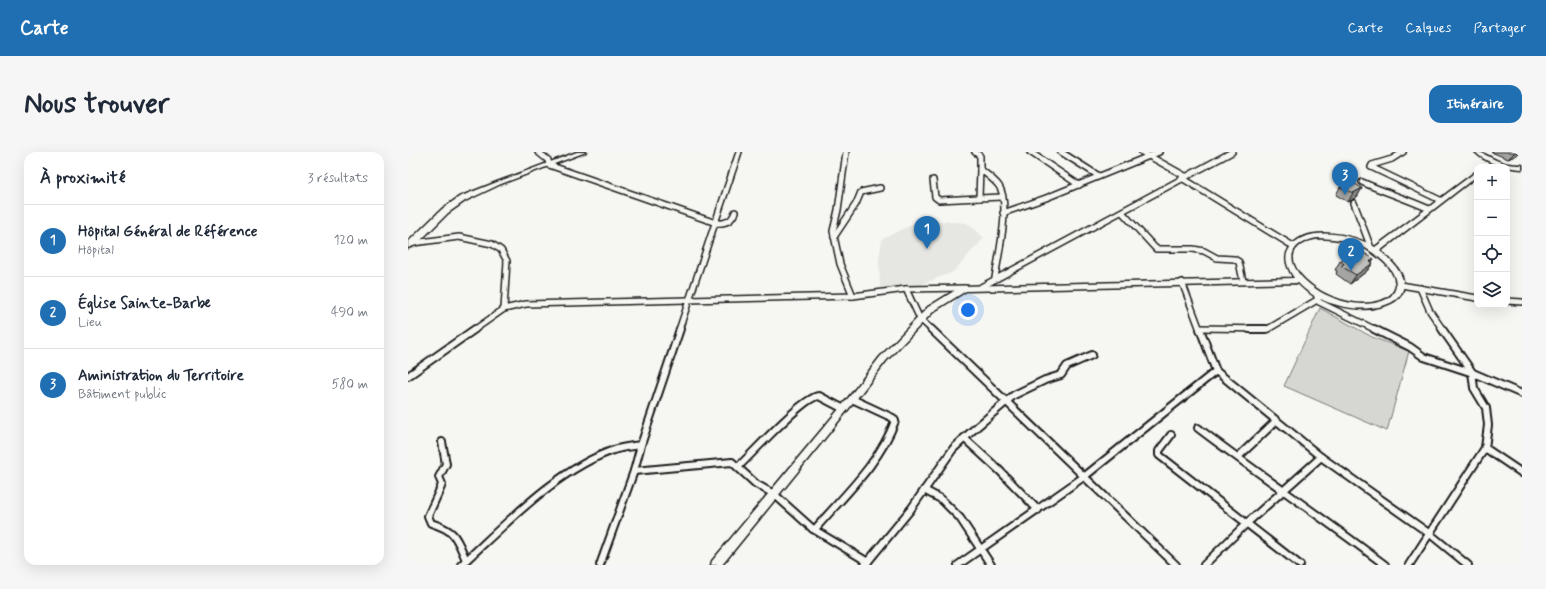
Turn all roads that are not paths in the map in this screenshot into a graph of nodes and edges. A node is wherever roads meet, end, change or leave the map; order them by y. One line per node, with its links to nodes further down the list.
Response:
1 (538, 152): 16 (street)
2 (583, 152): 16 (main road)
3 (739, 152): 34 (street)
4 (846, 152): 35 (street)
5 (975, 152): 18 (street)
6 (1030, 152): 24 (street)
7 (1061, 152): 20 (street)
8 (1142, 152): 13 (street)
9 (1160, 152): 13 (street)
10 (1232, 152): 21 (street)
11 (1403, 152): 28 (street)
12 (1478, 152): 14 (street)
13 (1150, 157): 20 (street); 21 (street)
14 (1493, 162): 15 (street); 17 (street)
15 (1490, 164)
16 (549, 165): 34 (street); 36 (main road)
17 (1522, 167)
18 (980, 169): 26 (street); 27 (street)
19 (1474, 175): 28 (street)
20 (1099, 176): 24 (street)
21 (1184, 177): 32 (street); 37 (street)
22 (933, 180): 26 (street)
23 (1362, 182): 30 (street)
24 (1078, 185): 33 (street)
25 (880, 188): 35 (street)
26 (979, 198): 27 (street)
27 (1002, 198): 33 (street)
28 (1440, 200): 30 (street)
29 (1354, 203): 38 (street)
30 (1429, 209): 38 (street)
31 (735, 212): 34 (street)
32 (1122, 212): 39 (street); 41 (street)
33 (1003, 213): 39 (street)
34 (716, 223): 52 (street)
35 (834, 237): 48 (street)
36 (410, 244): 54 (street)
37 (1293, 246): 38 (street); 40 (street)
38 (1373, 249): 43 (street)
39 (995, 278): 44 (street)
40 (1299, 280): 41 (street); 49 (street)
41 (1243, 281): 42 (street)
42 (1182, 282): 44 (street); 56 (street)
43 (1401, 285): 46 (street); 49 (street)
44 (981, 287): 45 (street)
45 (965, 288): 47 (street); 55 (street)
46 (1420, 288): 50 (street); 59 (street)
47 (906, 289): 48 (street); 55 (street)
48 (853, 296): 52 (street)
49 (1316, 297): 56 (street); 59 (street)
50 (1474, 297)
51 (1510, 300): 53 (street)
52 (689, 301): 54 (street); 70 (street)
53 (1522, 302)
54 (504, 309): 60 (street)
55 (920, 318): 62 (street); 63 (street)
56 (1200, 328): 58 (street)
57 (1092, 355): 63 (street)
58 (1216, 371): 65 (street); 77 (street)
59 (1473, 373): 61 (street); 71 (street)
60 (408, 376)
61 (1522, 394)
62 (852, 399): 64 (street); 83 (street)
63 (1007, 402): 68 (street); 77 (street)
64 (844, 409): 74 (street); 80 (street)
65 (1276, 421): 72 (street); 73 (street)
66 (1198, 428): 72 (street)
67 (1171, 435): 82 (street)
68 (964, 438): 78 (street); 81 (street)
69 (442, 442): 86 (street)
70 (641, 445): 75 (street); 86 (street)
71 (1485, 448): 76 (street); 84 (street)
72 (1238, 457): 79 (street)
73 (1321, 457): 79 (street); 84 (street)
74 (738, 467): 75 (street); 80 (street)
75 (634, 471): 88 (street)
76 (1522, 473)
77 (1085, 476): 81 (street); 92 (street)
78 (924, 490): 85 (street); 87 (street)
79 (1283, 492): 82 (street); 95 (street)
80 (774, 494): 83 (street); 89 (street)
81 (1038, 510): 85 (street)
82 (1247, 523): 93 (street); 94 (street)
83 (813, 529): 87 (street)
84 (1430, 534): 96 (street); 97 (street)
85 (980, 549): 90 (street); 91 (street)
86 (463, 563)
87 (866, 563)
88 (600, 565)
89 (716, 565)
90 (958, 565)
91 (992, 565)
92 (1176, 565)
93 (1204, 565)
94 (1300, 565)
95 (1385, 565)
96 (1409, 565)
97 (1468, 565)

